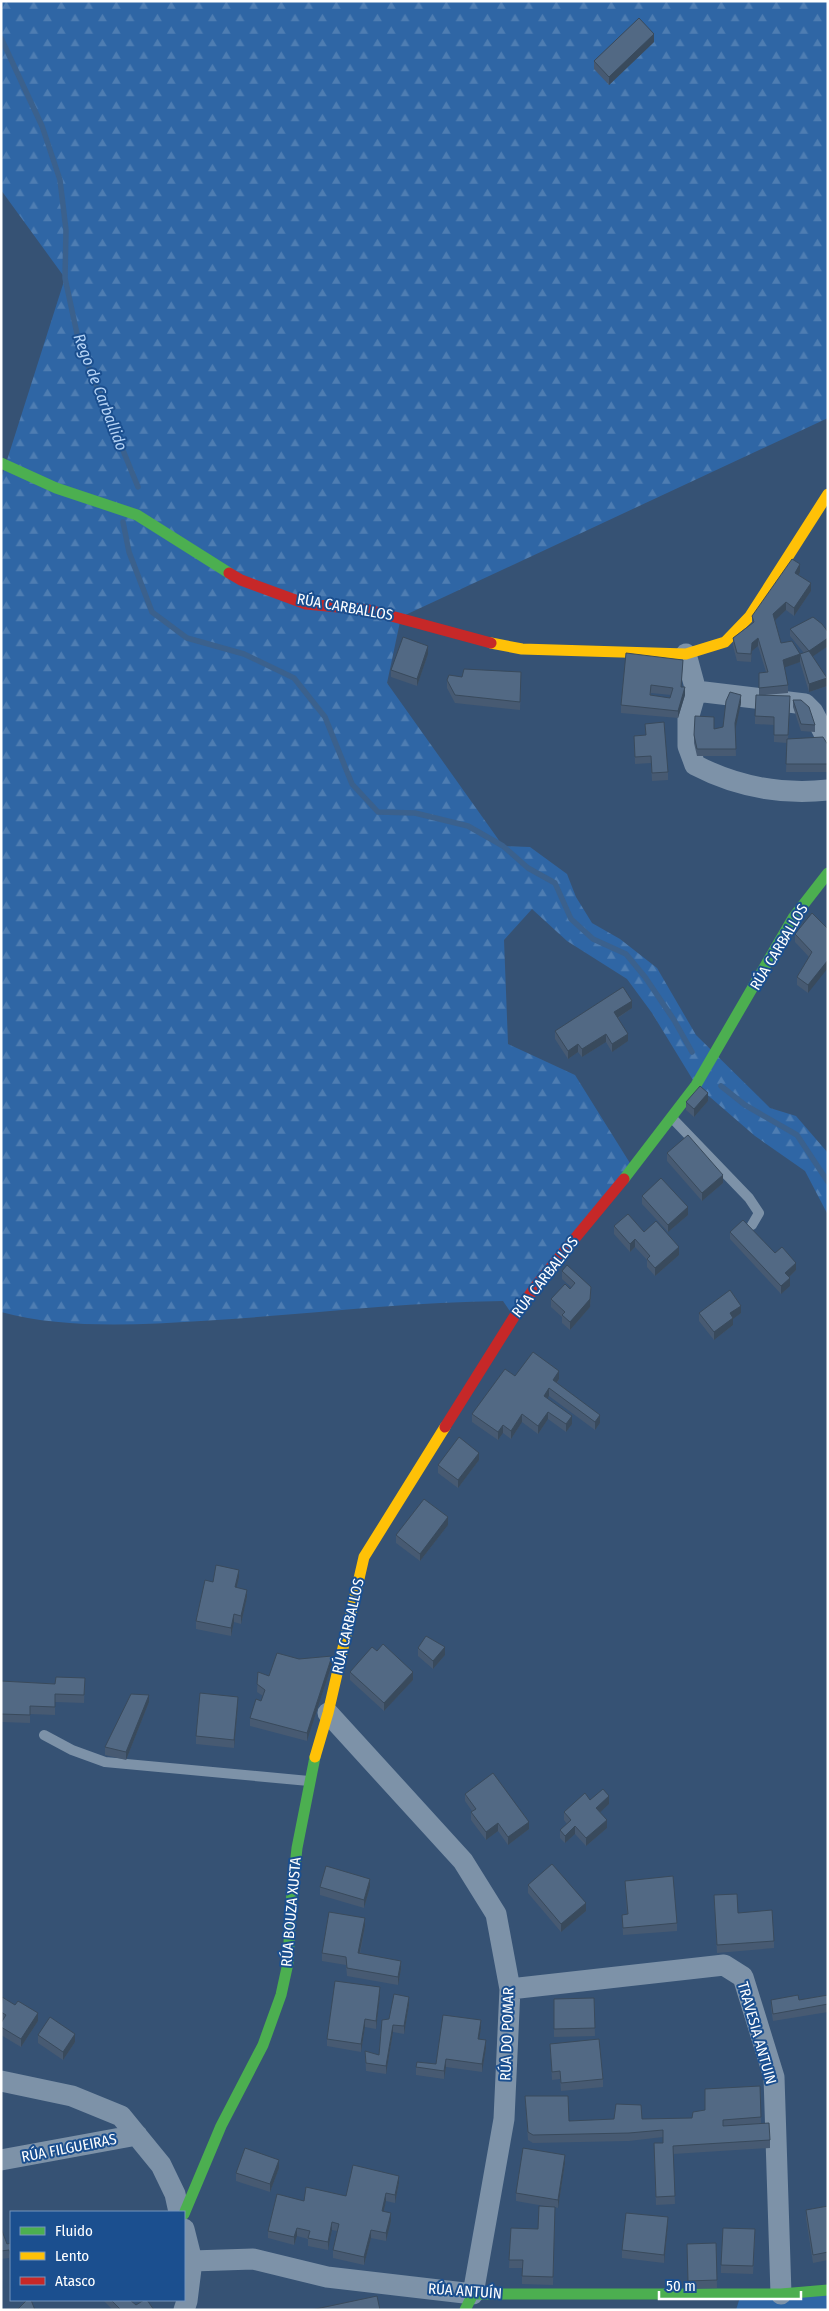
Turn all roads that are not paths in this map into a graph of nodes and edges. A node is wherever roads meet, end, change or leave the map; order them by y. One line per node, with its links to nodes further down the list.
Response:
1 (1, 463): 3 (street, RÚA CARBALLOS)
2 (828, 494): 3 (street, RÚA CARBALLOS)
3 (686, 654): 4 (street)
4 (696, 691): 5 (street); 6 (street)
5 (828, 741)
6 (828, 790)
7 (828, 873): 8 (street, RÚA CARBALLOS)
8 (672, 1118): 9 (lane); 10 (street, RÚA CARBALLOS)
9 (752, 1225)
10 (328, 1713): 12 (street, RÚA BOUZA XUSTA); 13 (street, RÚA DO POMAR)
11 (44, 1735): 12 (lane)
12 (311, 1781): 18 (street, RÚA BOUZA XUSTA)
13 (510, 1989): 22 (street, TRAVESIA ANTUIN); 23 (street, RÚA DO POMAR)
14 (1, 2081): 15 (street, RÚA FILGUEIRAS)
15 (137, 2135): 16 (street, RÚA FILGUEIRAS); 17 (street, RÚA FILGUEIRAS)
16 (1, 2160)
17 (179, 2211)
18 (185, 2212)
19 (185, 2234): 20 (street)
20 (192, 2261): 23 (street, RÚA ANTUÍN); 25 (street)
21 (828, 2290): 22 (street, RÚA ANTUÍN)
22 (782, 2294): 24 (street, RÚA ANTUÍN)
23 (469, 2302): 24 (street, RÚA ANTUÍN)
24 (739, 2302)
25 (184, 2310)

